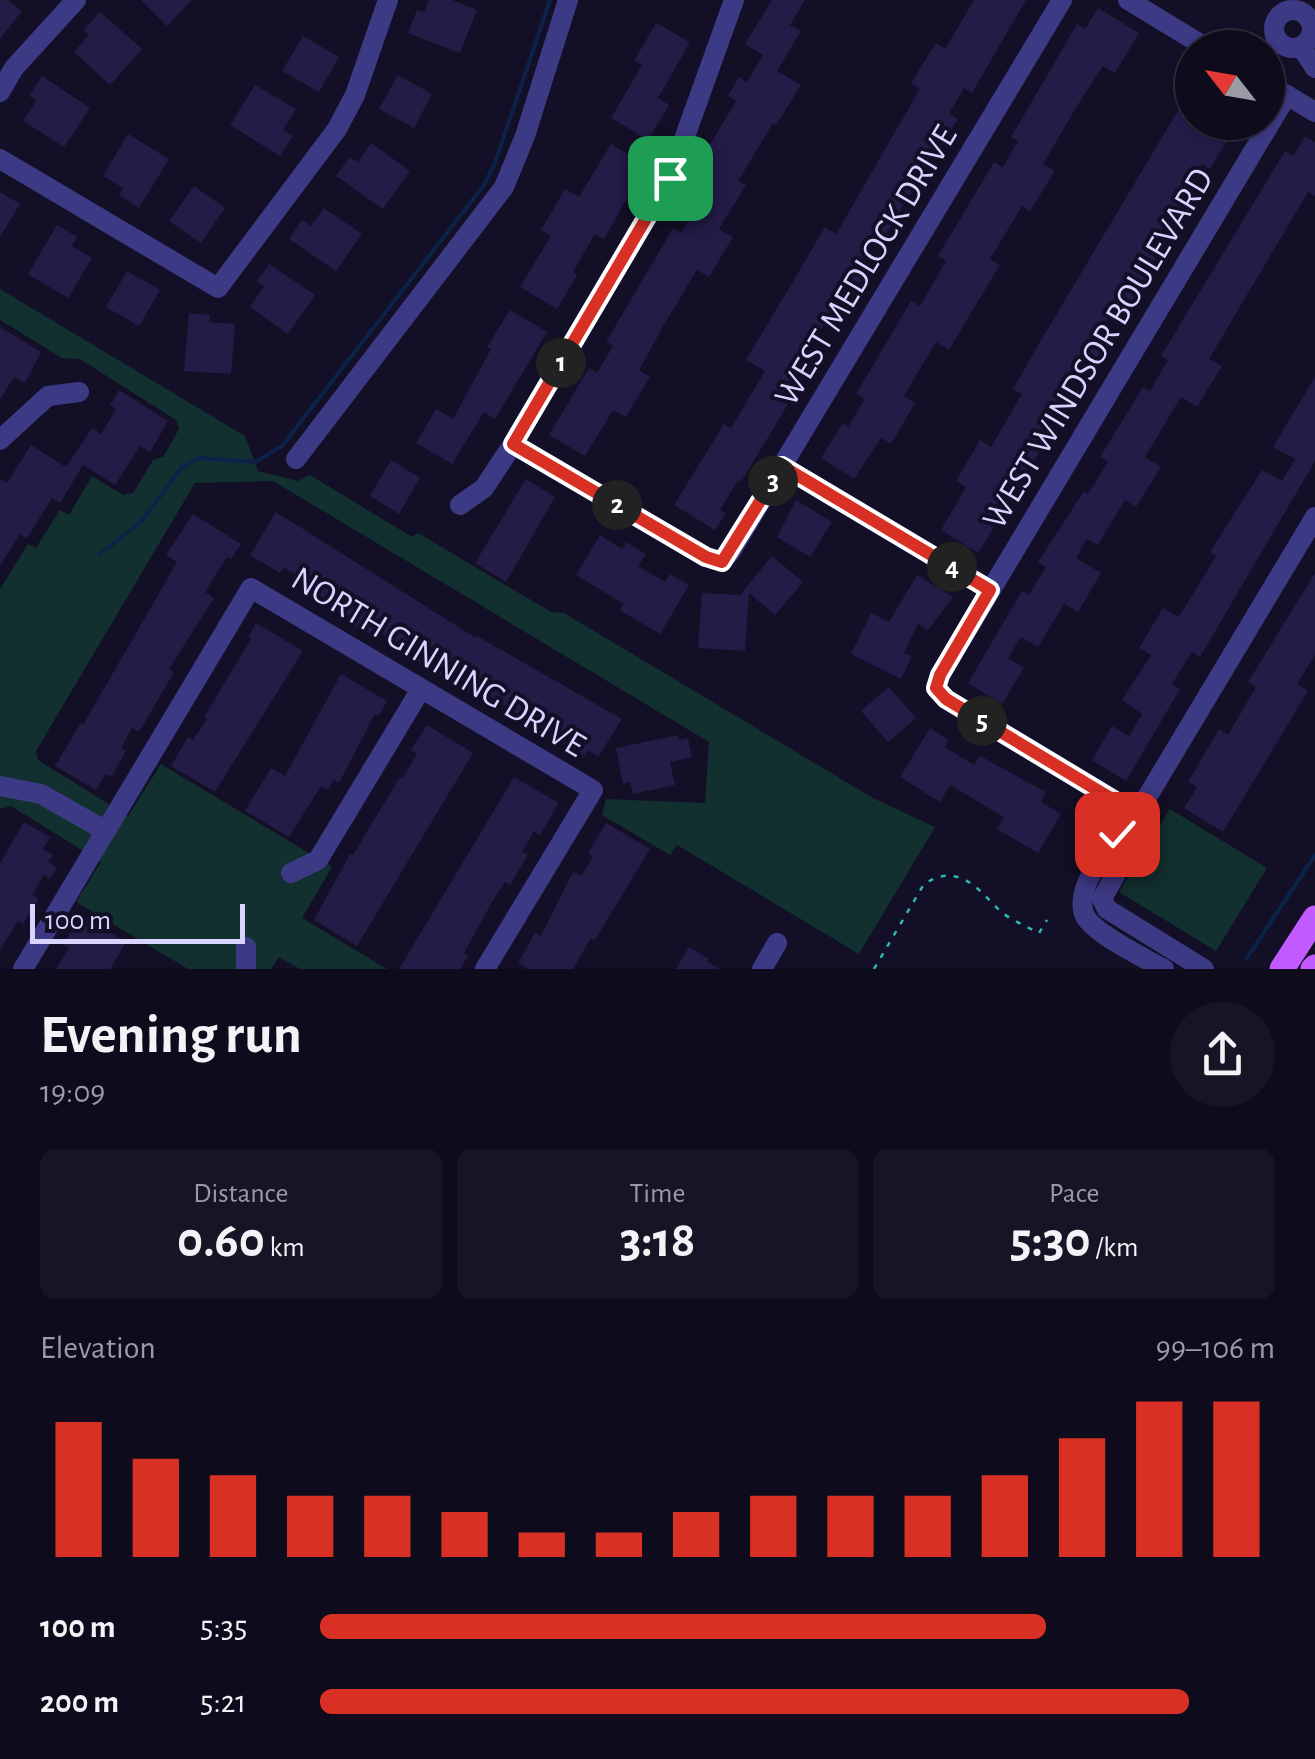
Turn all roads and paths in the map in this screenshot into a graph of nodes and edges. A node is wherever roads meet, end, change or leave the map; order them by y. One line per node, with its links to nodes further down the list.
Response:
1 (76, 0): 10 (street)
2 (388, 0): 13 (street)
3 (568, 0): 17 (street)
4 (734, 0): 16 (street)
5 (1062, 0): 18 (street, WEST MEDLOCK DRIVE)
6 (1128, 0): 7 (street)
7 (1177, 30)
8 (1302, 47): 9 (street)
9 (1315, 68)
10 (0, 92)
11 (1287, 95): 12 (street); 21 (street, WEST WINDSOR BOULEVARD)
12 (1315, 112)
13 (0, 159)
14 (79, 392): 15 (street)
15 (0, 440)
16 (513, 444): 18 (street, WEST MEDLOCK DRIVE); 19 (street)
17 (296, 460)
18 (782, 466): 21 (street)
19 (460, 505)
20 (1315, 518): 24 (street)
21 (990, 590): 24 (street, WEST WINDSOR BOULEVARD)
22 (421, 689): 25 (street, NORTH GINNING DRIVE); 26 (street); 32 (street, NORTH GINNING DRIVE)
23 (0, 786): 25 (street)
24 (1137, 814): 27 (street)
25 (106, 831): 31 (street)
26 (292, 872)
27 (1092, 900): 35 (street); 36 (street)
28 (1315, 918): 37 (main road)
29 (1047, 920): 34 (path)
30 (777, 943): 33 (street)
31 (22, 969)
32 (485, 969)
33 (762, 969)
34 (874, 969)
35 (1164, 969)
36 (1204, 969)
37 (1282, 969)

